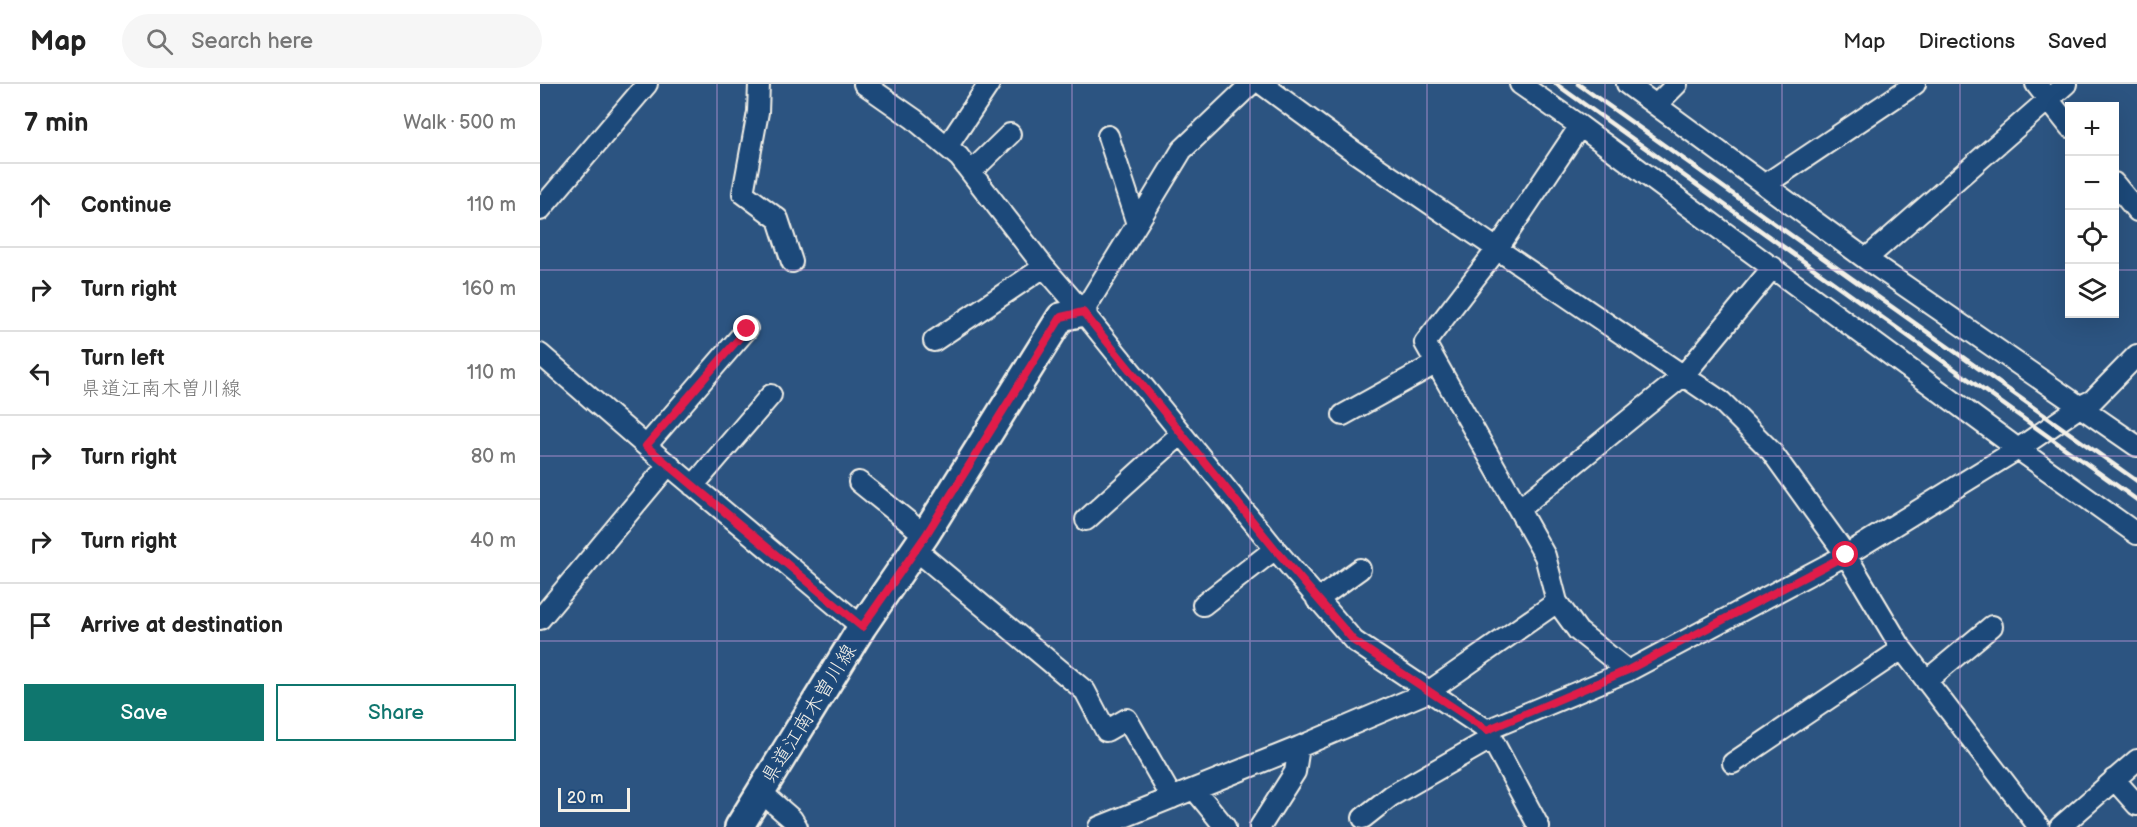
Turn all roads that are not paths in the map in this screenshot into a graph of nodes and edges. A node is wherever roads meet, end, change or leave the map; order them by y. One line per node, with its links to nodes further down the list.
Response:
1 (647, 84): 22 (street)
2 (759, 84): 27 (street)
3 (864, 84): 18 (street)
4 (988, 84): 18 (street)
5 (1251, 84): 24 (street)
6 (1262, 84): 25 (street)
7 (1520, 84): 15 (street)
8 (1627, 84): 13 (street)
9 (1677, 84): 13 (street)
10 (1915, 84): 20 (street)
11 (2066, 84): 12 (street)
12 (2041, 91): 14 (street); 26 (street)
13 (1656, 105): 20 (street)
14 (2065, 121)
15 (1580, 126): 25 (street); 29 (street)
16 (1010, 134): 19 (street)
17 (1108, 136): 24 (street)
18 (947, 147): 19 (street)
19 (971, 172): 28 (street)
20 (1766, 184): 26 (street)
21 (2119, 188): 23 (street)
22 (540, 210)
23 (2137, 211)
24 (1137, 224): 30 (street)
25 (1498, 248): 35 (street); 36 (street)
26 (1866, 259): 38 (street)
27 (792, 262)
28 (1044, 267): 30 (street); 32 (street)
29 (1773, 267): 36 (street); 43 (street)
30 (1083, 312): 40 (street); 50 (main road, 県道江南木曽川線)
31 (747, 329): 41 (street)
32 (934, 341)
33 (2137, 355): 38 (street)
34 (542, 361): 41 (street)
35 (1435, 364): 39 (street); 47 (street)
36 (1684, 375): 47 (street); 52 (street)
37 (771, 395): 46 (street)
38 (2081, 406): 42 (street); 43 (street)
39 (1343, 415)
40 (1181, 434): 48 (street); 51 (street)
41 (646, 446): 44 (street)
42 (2137, 446)
43 (2018, 449): 49 (street); 52 (street)
44 (669, 464): 46 (street); 57 (street)
45 (859, 482): 50 (street)
46 (693, 486): 59 (street)
47 (1519, 509): 55 (street)
48 (1086, 520)
49 (2137, 534)
50 (921, 543): 59 (main road, 県道江南木曽川線); 71 (street)
51 (1275, 549): 54 (street); 56 (street)
52 (1846, 555): 60 (street); 61 (street)
53 (1360, 569): 54 (street)
54 (1317, 600): 63 (street)
55 (1557, 602): 61 (street); 63 (street)
56 (1203, 605)
57 (540, 619)
58 (1992, 626): 62 (street)
59 (862, 627): 70 (main road, 県道江南木曽川線)
60 (1902, 649): 62 (street); 67 (street)
61 (1628, 670): 64 (street)
62 (1926, 681): 80 (street)
63 (1428, 692): 64 (street); 65 (street)
64 (1489, 734): 73 (street); 79 (street)
65 (1299, 747): 69 (street); 78 (street)
66 (2137, 760): 68 (street)
67 (1733, 763)
68 (2114, 779): 72 (street); 81 (street)
69 (1195, 789): 71 (street); 77 (street)
70 (761, 792): 74 (main road, 県道江南木曽川線); 75 (street)
71 (1172, 798): 76 (street)
72 (2137, 805)
73 (1363, 818)
74 (740, 827)
75 (797, 827)
76 (1099, 827)
77 (1225, 827)
78 (1260, 827)
79 (1539, 827)
80 (2039, 827)
81 (2060, 827)

